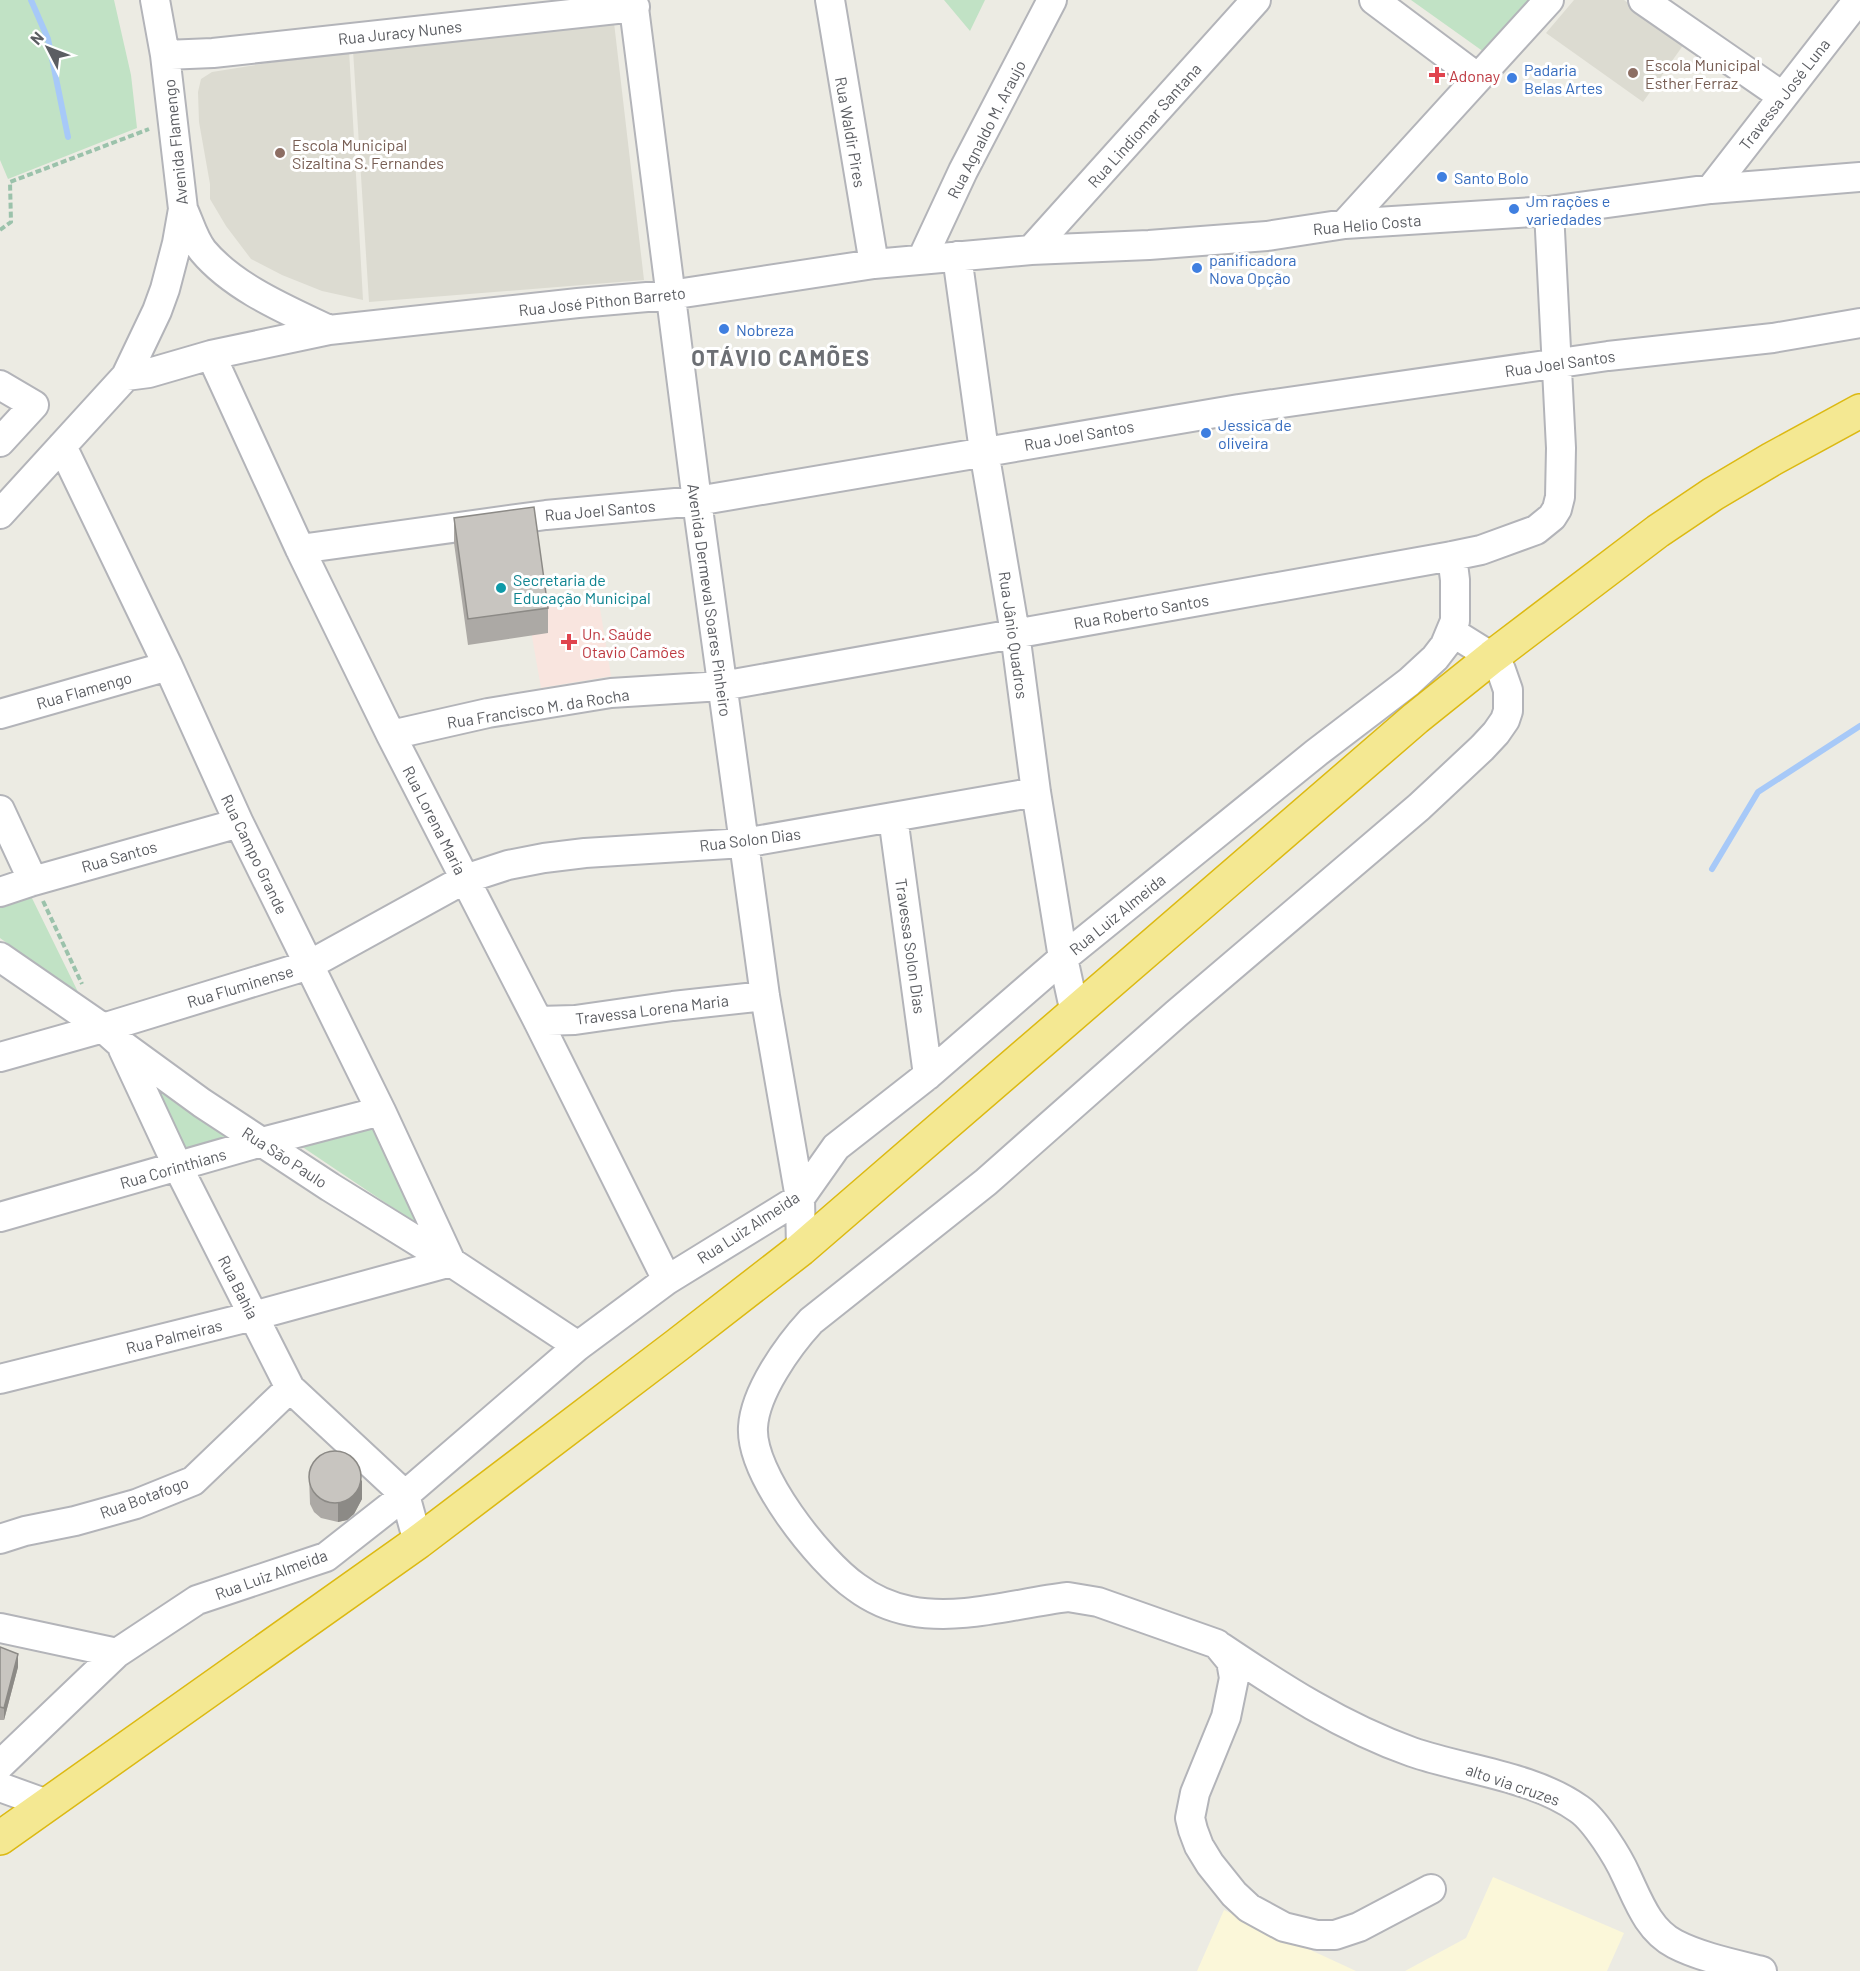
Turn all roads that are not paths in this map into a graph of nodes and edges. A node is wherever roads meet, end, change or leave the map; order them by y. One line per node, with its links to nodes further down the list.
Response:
1 (155, 0): 10 (street, Avenida Flamengo)
2 (830, 0): 21 (street, Rua Waldir Pires)
3 (1052, 0): 20 (street, Rua Agnaldo M. Araujo)
4 (1256, 0): 18 (street, Rua Lindiomar Santana)
5 (1374, 0): 11 (street)
6 (1549, 0): 11 (street)
7 (1643, 0): 12 (street)
8 (1858, 0): 12 (street, Travessa José Luna)
9 (634, 3): 10 (street, Rua Juracy Nunes); 22 (street, Avenida Dermeval Soares Pinheiro)
10 (165, 55): 15 (street, Avenida Flamengo)
11 (1478, 78): 17 (street)
12 (1782, 96): 14 (street, Travessa José Luna)
13 (1860, 177): 14 (street, Rua Helio Costa)
14 (1711, 189): 16 (street, Rua Helio Costa)
15 (183, 209): 24 (street); 27 (street, Avenida Flamengo)
16 (1549, 212): 17 (street, Rua Helio Costa); 26 (street)
17 (1345, 224): 18 (street, Rua Helio Costa)
18 (1031, 250): 19 (street, Rua Helio Costa)
19 (957, 256): 20 (street, Rua Helio Costa); 32 (street, Rua Jânio Quadros)
20 (922, 259): 21 (street, Rua Helio Costa)
21 (874, 264): 22 (street, Rua José Pithon Barreto)
22 (670, 295): 24 (street, Rua José Pithon Barreto); 33 (street, Avenida Dermeval Soares Pinheiro)
23 (1860, 323): 26 (street, Rua Joel Santos)
24 (329, 330): 25 (street, Rua José Pithon Barreto)
25 (211, 356): 27 (street, Rua José Pithon Barreto); 35 (street, Rua Lorena Maria)
26 (1558, 363): 32 (street, Rua Joel Santos); 36 (street, Rua Roberto Santos)
27 (126, 375): 31 (street, Avenida Flamengo)
28 (0, 385): 30 (street)
29 (1860, 411): 39 (highway)
30 (0, 442)
31 (62, 446): 34 (street, Avenida Flamengo); 40 (street, Rua Campo Grande)
32 (984, 451): 33 (street, Rua Joel Santos); 38 (street, Rua Jânio Quadros)
33 (697, 501): 35 (street, Rua Joel Santos); 41 (street, Avenida Dermeval Soares Pinheiro)
34 (0, 514)
35 (300, 549): 43 (street, Rua Lorena Maria)
36 (1452, 556): 37 (street, Rua Luiz Almeida); 38 (street, Rua Roberto Santos)
37 (1452, 632): 39 (street); 53 (street, Rua Luiz Almeida)
38 (1015, 633): 41 (street, Rua Roberto Santos); 44 (street, Rua Jânio Quadros)
39 (1492, 657): 56 (highway); 77 (street, alto via cruzes)
40 (168, 666): 42 (street, Rua Flamengo); 47 (street, Rua Campo Grande)
41 (723, 687): 43 (street, Rua Francisco M. da Rocha); 48 (street, Avenida Dermeval Soares Pinheiro)
42 (0, 714)
43 (391, 735): 49 (street, Rua Lorena Maria)
44 (1036, 792): 46 (street, Rua Solon Dias); 53 (street, Rua Jânio Quadros)
45 (0, 810): 50 (street)
46 (893, 817): 48 (street, Rua Solon Dias); 60 (street, Travessa Solon Dias)
47 (240, 823): 50 (street, Rua Santos); 54 (street, Rua Campo Grande)
48 (744, 843): 49 (street, Rua Solon Dias); 55 (street, Avenida Dermeval Soares Pinheiro)
49 (465, 879): 54 (street, Rua Fluminense); 57 (street, Rua Lorena Maria)
50 (33, 880): 51 (street, Rua Santos)
51 (0, 892)
52 (0, 957): 58 (street, Rua São Paulo)
53 (1063, 958): 56 (street, Rua Jânio Quadros); 60 (street, Rua Luiz Almeida)
54 (309, 965): 58 (street, Rua Fluminense); 61 (street, Rua Campo Grande)
55 (765, 996): 57 (street, Travessa Lorena Maria); 64 (street, Avenida Dermeval Soares Pinheiro)
56 (1075, 1013): 66 (highway)
57 (538, 1021): 68 (street, Rua Lorena Maria)
58 (112, 1036): 59 (street, Rua Fluminense); 62 (street, Rua São Paulo); 63 (street, Rua Bahia)
59 (0, 1057)
60 (928, 1075): 64 (street, Rua Luiz Almeida)
61 (381, 1111): 62 (street, Rua Corinthians); 67 (street, Rua Campo Grande)
62 (262, 1142): 63 (street, Rua Corinthians); 67 (street, Rua São Paulo)
63 (178, 1167): 65 (street, Rua Corinthians); 69 (street, Rua Bahia)
64 (800, 1198): 66 (street, Avenida Dermeval Soares Pinheiro); 68 (street, Rua Luiz Almeida)
65 (0, 1217)
66 (801, 1249): 75 (highway)
67 (451, 1262): 69 (street, Rua Palmeiras); 70 (street, Rua São Paulo)
68 (666, 1280): 70 (street, Rua Luiz Almeida)
69 (253, 1316): 71 (street, Rua Palmeiras); 72 (street, Rua Bahia)
70 (578, 1346): 73 (street, Rua Luiz Almeida)
71 (0, 1379)
72 (290, 1388): 73 (street, Rua Bahia); 74 (street, Rua Botafogo)
73 (405, 1495): 75 (street); 78 (street, Rua Luiz Almeida)
74 (0, 1539)
75 (418, 1542): 81 (highway)
76 (0, 1628): 78 (street)
77 (1217, 1644): 83 (street); 84 (street, alto via cruzes)
78 (117, 1653): 79 (street, Rua Luiz Almeida)
79 (0, 1765)
80 (0, 1787): 81 (street)
81 (48, 1804): 82 (highway)
82 (0, 1838)
83 (1431, 1889)
84 (1762, 1971)

